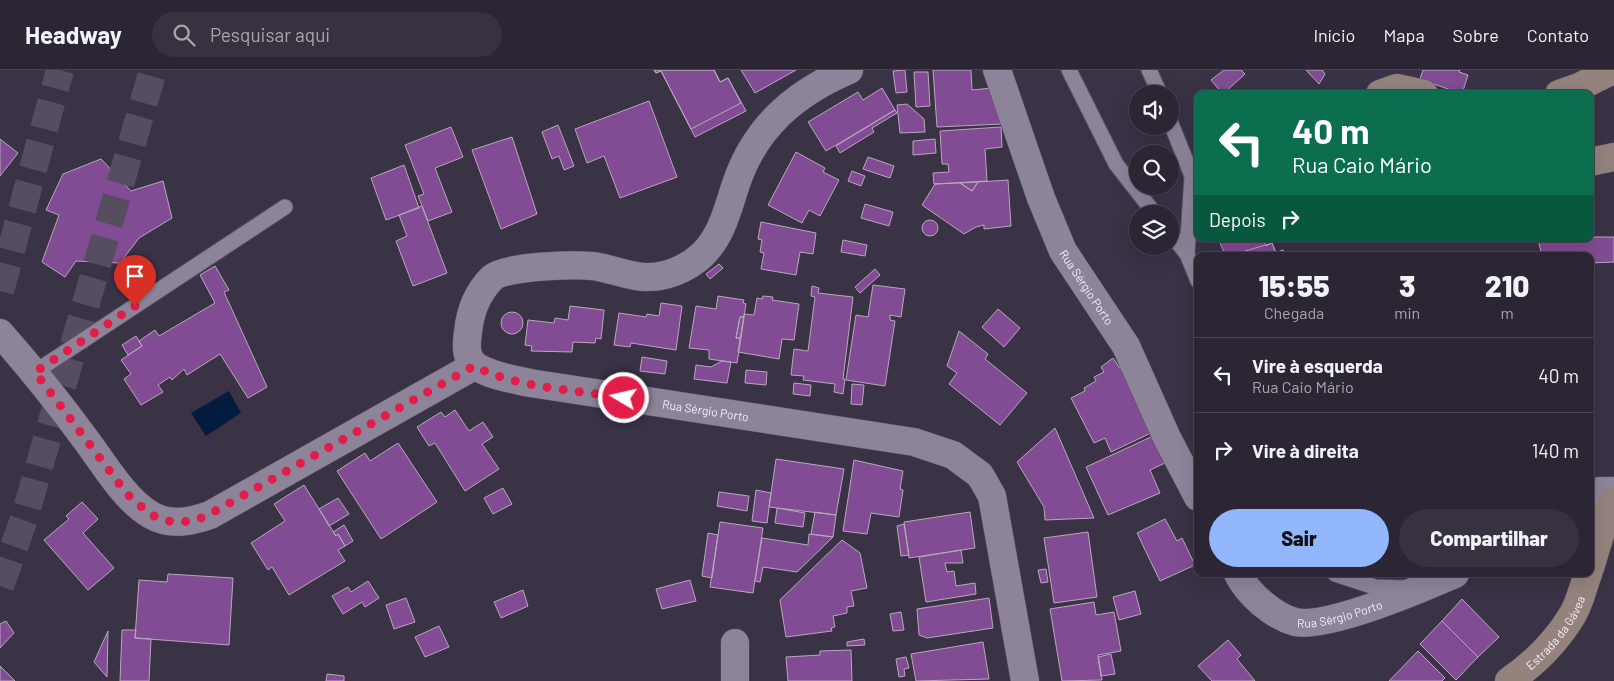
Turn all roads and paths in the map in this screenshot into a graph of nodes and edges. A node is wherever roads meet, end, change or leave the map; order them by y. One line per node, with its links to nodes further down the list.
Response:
1 (849, 70): 19 (street)
2 (997, 70): 21 (street, Rua Sérgio Porto)
3 (1069, 70): 13 (lane)
4 (1149, 70): 6 (lane)
5 (1613, 70): 9 (street)
6 (1156, 85)
7 (1391, 90): 8 (street)
8 (1406, 90)
9 (1570, 90)
10 (1176, 135): 16 (lane)
11 (1614, 157): 12 (street)
12 (1594, 161)
13 (1147, 205)
14 (285, 207): 20 (lane)
15 (1179, 244): 16 (lane)
16 (1187, 254): 17 (lane)
17 (1194, 271)
18 (0, 333): 20 (street)
19 (474, 366): 20 (street); 33 (street, Rua Sérgio Porto)
20 (35, 372)
21 (1194, 489)
22 (1614, 491): 23 (street)
23 (1594, 493)
24 (1614, 500): 25 (street)
25 (1594, 555)
26 (1240, 577): 30 (street, Rua Sérgio Porto)
27 (1344, 577): 30 (lane)
28 (1448, 577): 30 (street, Rua Sérgio Porto)
29 (1587, 577): 34 (street, Estrada da Gávea)
30 (1422, 588)
31 (735, 643): 32 (street)
32 (735, 681)
33 (1025, 681)
34 (1509, 681)

